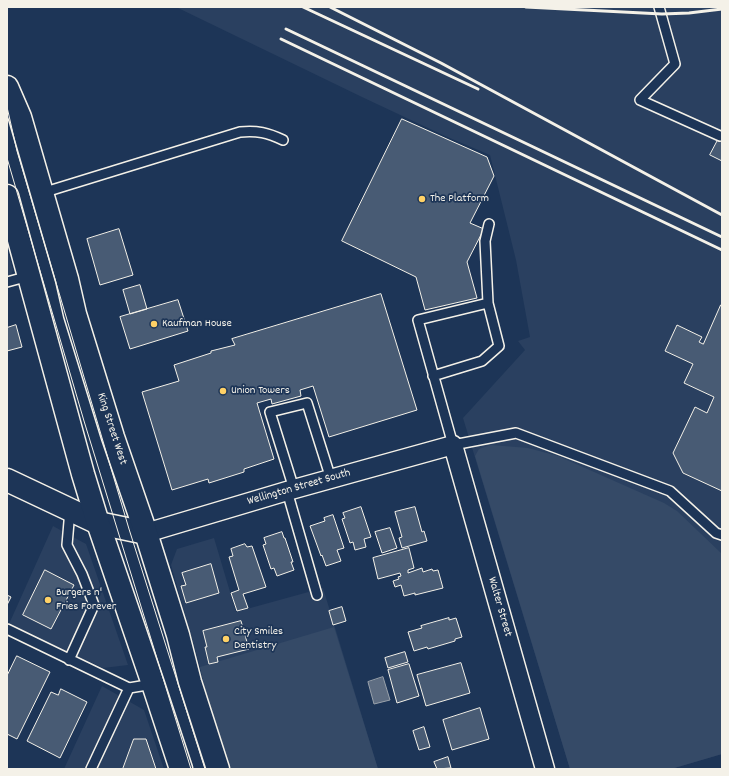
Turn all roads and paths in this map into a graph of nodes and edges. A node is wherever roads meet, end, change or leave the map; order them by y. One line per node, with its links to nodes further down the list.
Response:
1 (659, 7): 3 (lane)
2 (7, 88): 5 (main road, King Street West)
3 (720, 136)
4 (283, 140): 5 (lane)
5 (42, 193): 18 (main road, King Street West)
6 (7, 196): 8 (main road)
7 (489, 224): 10 (lane)
8 (29, 276): 9 (lane); 17 (main road)
9 (7, 282)
10 (488, 303): 11 (lane); 11 (lane)
11 (433, 376): 12 (lane)
12 (453, 445): 13 (street, Wellington Street South); 19 (lane); 28 (street, Walter Street)
13 (331, 479): 15 (street, Wellington Street South); 15 (lane)
14 (7, 480): 16 (main road)
15 (290, 490): 18 (street, Wellington Street South); 20 (lane)
16 (70, 510): 17 (main road); 22 (lane)
17 (98, 523): 18 (main road); 23 (main road)
18 (146, 533): 27 (main road, King Street West)
19 (722, 535)
20 (317, 595)
21 (7, 629): 22 (lane)
22 (70, 660): 24 (lane)
23 (153, 684): 24 (lane); 26 (main road)
24 (129, 688): 25 (lane)
25 (91, 769)
26 (180, 769)
27 (218, 769)
28 (545, 769)

